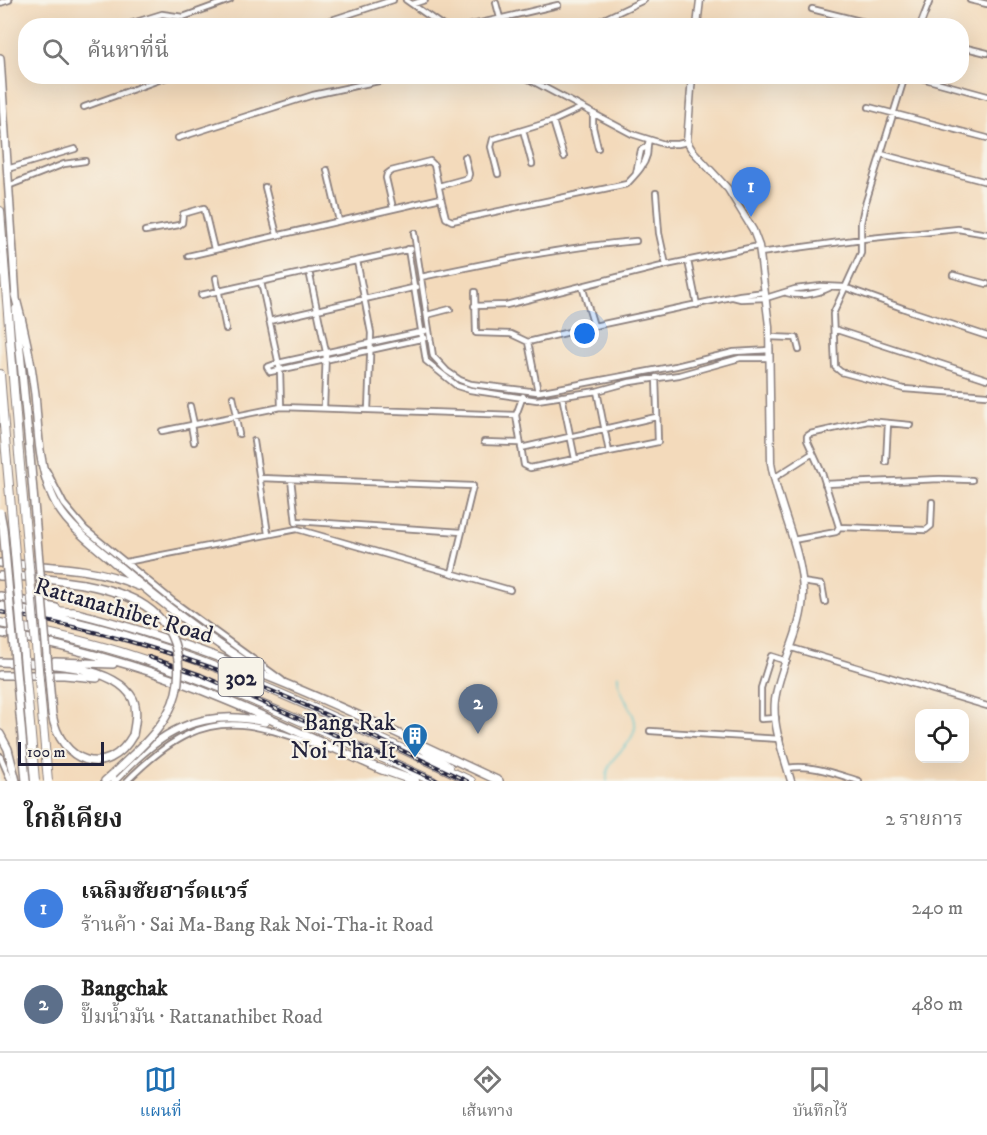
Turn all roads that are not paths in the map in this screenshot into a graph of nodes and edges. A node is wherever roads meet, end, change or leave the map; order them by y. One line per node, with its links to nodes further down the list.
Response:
1 (9, 0): 11 (street)
2 (230, 0): 18 (street)
3 (393, 0): 19 (street)
4 (406, 0): 13 (street)
5 (425, 0): 13 (street)
6 (547, 0): 16 (street)
7 (644, 0): 22 (street)
8 (700, 0): 23 (street)
9 (930, 0): 25 (street)
10 (970, 0): 14 (street)
11 (0, 3)
12 (496, 3): 21 (street)
13 (413, 4): 20 (street)
14 (987, 4)
15 (558, 5): 16 (street)
16 (549, 7): 21 (street)
17 (812, 9): 24 (street)
18 (149, 18)
19 (338, 18)
20 (432, 18)
21 (500, 18)
22 (606, 18)
23 (698, 18)
24 (848, 18)
25 (923, 18)
26 (969, 48): 27 (street)
27 (987, 53)
28 (0, 58): 54 (main road)
29 (148, 84): 36 (street)
30 (365, 84): 43 (street)
31 (538, 84): 38 (street)
32 (691, 84): 46 (street)
33 (903, 84): 40 (street)
34 (943, 84): 35 (street)
35 (987, 96)
36 (84, 107)
37 (869, 107): 40 (street)
38 (581, 108): 39 (street); 41 (street)
39 (593, 114): 45 (street); 47 (street)
40 (894, 114): 44 (street); 49 (street)
41 (553, 121): 42 (street); 51 (street)
42 (522, 130): 53 (street); 56 (street)
43 (178, 138)
44 (987, 138)
45 (649, 140): 46 (street); 62 (street)
46 (687, 142): 75 (street)
47 (598, 148)
48 (75, 149): 54 (street)
49 (881, 154): 57 (street); 70 (street)
50 (465, 157): 59 (street)
51 (564, 157)
52 (85, 161): 58 (street)
53 (532, 164)
54 (7, 169): 58 (main road)
55 (327, 170): 65 (street)
56 (498, 174)
57 (987, 182)
58 (8, 186): 92 (main road)
59 (439, 186): 62 (street); 63 (street)
60 (265, 187): 69 (street)
61 (656, 193): 79 (street)
62 (441, 198): 63 (street)
63 (393, 208): 65 (street)
64 (0, 211): 207 (main road, bridge)
65 (339, 221): 69 (street)
66 (145, 231): 73 (street)
67 (414, 233): 72 (street)
68 (987, 234): 70 (street)
69 (277, 235): 73 (street)
70 (862, 239): 75 (street); 89 (street)
71 (636, 241): 82 (street)
72 (416, 247): 74 (street); 82 (street)
73 (214, 249): 76 (street)
74 (408, 249): 77 (street); 88 (street)
75 (760, 250): 78 (street); 94 (street)
76 (188, 256)
77 (357, 261): 80 (street); 95 (street)
78 (688, 261): 79 (street); 96 (street)
79 (666, 265): 87 (street)
80 (309, 271): 84 (street); 99 (street)
81 (953, 275): 85 (street)
82 (421, 277): 86 (street)
83 (216, 278): 90 (street)
84 (261, 282): 90 (street); 101 (street)
85 (987, 284)
86 (422, 285): 88 (street); 100 (street)
87 (582, 286): 97 (street); 102 (street)
88 (414, 287): 95 (street); 106 (street)
89 (844, 287): 94 (street); 104 (street); 107 (street)
90 (219, 291): 93 (street); 103 (street)
91 (475, 292): 97 (street)
92 (15, 295): 150 (main road); 188 (main road, bridge)
93 (201, 295)
94 (766, 295): 96 (street); 109 (street)
95 (365, 299): 99 (street); 111 (street)
96 (697, 305): 102 (street)
97 (474, 306): 112 (street)
98 (450, 309): 100 (street)
99 (319, 310): 101 (street); 116 (street)
100 (427, 315): 105 (street)
101 (269, 321): 119 (street)
102 (594, 326): 112 (street)
103 (226, 329)
104 (834, 329): 124 (street); 128 (street)
105 (429, 330): 106 (street); 108 (street)
106 (422, 332): 110 (street); 111 (street)
107 (987, 336)
108 (431, 337): 110 (street); 126 (street)
109 (769, 337): 114 (street); 115 (street)
110 (423, 338): 113 (street); 131 (street)
111 (371, 342): 113 (street); 116 (street)
112 (528, 342): 127 (street)
113 (371, 349): 118 (street); 135 (street)
114 (770, 350): 117 (street); 120 (street)
115 (799, 350)
116 (326, 352): 118 (street); 119 (street)
117 (770, 358): 123 (street); 156 (street)
118 (326, 359): 121 (street); 134 (street)
119 (278, 363): 121 (street); 121 (street)
120 (653, 369): 123 (street); 127 (street)
121 (280, 370): 133 (street)
122 (0, 374): 206 (main road, bridge)
123 (656, 378): 125 (street); 138 (street)
124 (987, 379)
125 (597, 391): 129 (street); 142 (street)
126 (524, 392): 127 (street); 131 (street)
127 (538, 392)
128 (987, 395)
129 (562, 396): 131 (street); 145 (street)
130 (233, 397): 136 (street)
131 (522, 398): 137 (street)
132 (190, 406): 140 (street)
133 (281, 407): 134 (street); 136 (street)
134 (324, 408): 135 (street)
135 (368, 410): 137 (street)
136 (236, 415): 140 (street); 144 (street)
137 (516, 415): 149 (street)
138 (656, 417): 142 (street); 151 (street)
139 (888, 423): 141 (street); 152 (street); 154 (street)
140 (192, 424): 143 (street); 147 (street)
141 (910, 425)
142 (604, 429): 145 (street); 151 (street)
143 (162, 430)
144 (239, 434)
145 (571, 436): 149 (street); 153 (street)
146 (254, 441): 155 (street)
147 (194, 442)
148 (484, 442): 149 (street)
149 (520, 445): 153 (street)
150 (41, 448): 168 (street); 174 (main road)
151 (609, 452): 153 (street)
152 (813, 453): 156 (street); 159 (street)
153 (575, 459)
154 (886, 462)
155 (260, 478): 157 (street); 166 (street)
156 (774, 478): 167 (street)
157 (291, 479): 162 (street); 165 (street)
158 (972, 480): 159 (street)
159 (825, 484): 163 (street)
160 (932, 502): 163 (street)
161 (0, 512): 205 (main road, bridge)
162 (296, 521): 164 (street); 165 (street)
163 (839, 527): 167 (street)
164 (297, 528): 166 (street); 170 (street)
165 (462, 532): 170 (street)
166 (268, 534): 168 (street)
167 (793, 540): 172 (street)
168 (126, 562): 189 (street)
169 (0, 563): 174 (main road)
170 (452, 573): 173 (street)
171 (0, 575): 201 (main road, bridge)
172 (802, 582): 176 (street); 181 (street)
173 (510, 590)
174 (148, 591): 187 (main road)
175 (0, 596): 178 (main road, Rattanathibet Road / 302)
176 (825, 602)
177 (0, 606): 178 (main road); 202 (main road, Rattanathibet Road / 302)
178 (77, 613): 187 (main road, Rattanathibet Road / 302)
179 (0, 623): 212 (main road, Rattanathibet Road / 302)
180 (0, 633): 185 (main road, 302)
181 (792, 648): 182 (street); 190 (street)
182 (787, 661): 191 (street); 191 (street)
183 (0, 662): 184 (main road)
184 (20, 663): 185 (main road); 188 (main road)
185 (130, 665): 192 (main road, 302)
186 (0, 675): 188 (main road)
187 (271, 677): 189 (main road, Rattanathibet Road / 302)
188 (120, 684)
189 (287, 684): 195 (main road, Rattanathibet Road / 302)
190 (987, 706)
191 (776, 718): 196 (street)
192 (296, 731): 197 (main road, 302); 201 (main road)
193 (650, 731): 196 (street)
194 (0, 734): 204 (main road)
195 (406, 737): 202 (main road); 213 (main road, Rattanathibet Road / 302)
196 (780, 739): 200 (street)
197 (348, 755): 199 (main road, 302); 209 (street)
198 (0, 756): 203 (street)
199 (378, 768): 210 (main road, 302); 211 (main road)
200 (788, 768): 214 (street); 215 (street)
201 (113, 777): 208 (main road)
202 (469, 780)
203 (11, 781)
204 (16, 781)
205 (26, 781)
206 (36, 781)
207 (48, 781)
208 (105, 781)
209 (127, 781)
210 (406, 781)
211 (415, 781)
212 (433, 781)
213 (499, 781)
214 (791, 781)
215 (859, 781)

